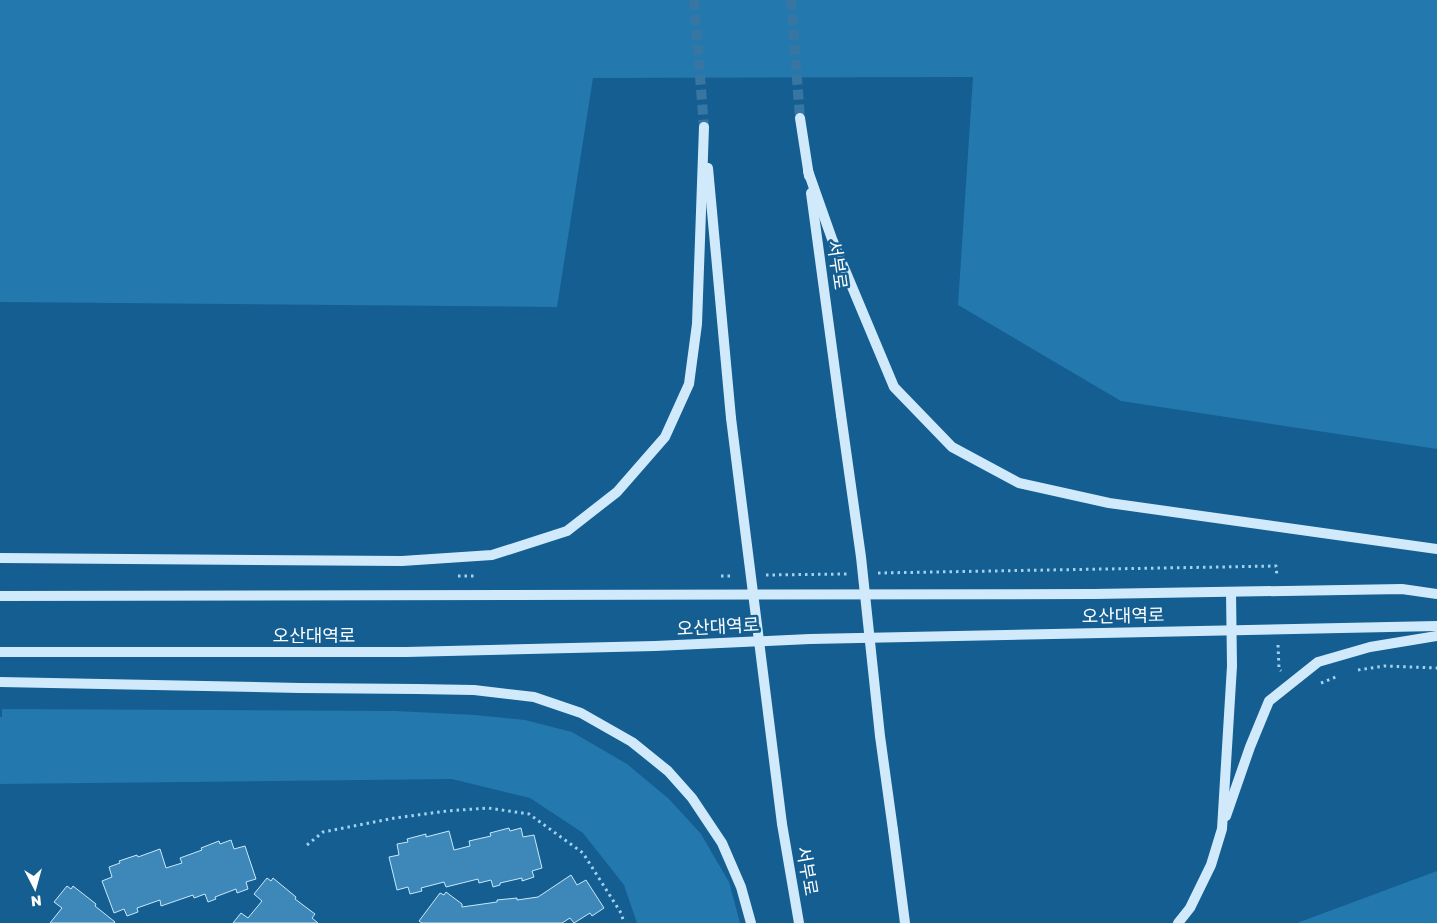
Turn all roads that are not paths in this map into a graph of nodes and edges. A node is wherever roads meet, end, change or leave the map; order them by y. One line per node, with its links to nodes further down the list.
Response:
1 (800, 118): 2 (main road, 서부로)
2 (808, 171): 3 (main road); 16 (main road, 서부로, bridge)
3 (1437, 549)
4 (0, 558): 15 (main road, 서부로, bridge)
5 (1231, 592): 6 (main road, 오산대역로); 7 (main road, 오산대역로); 9 (main road)
6 (1437, 594)
7 (0, 596)
8 (1437, 626): 9 (main road, 오산대역로)
9 (1232, 629): 11 (main road, 오산대역로); 13 (main road)
10 (1437, 636): 13 (main road)
11 (0, 652)
12 (0, 682): 14 (main road)
13 (1222, 829): 17 (main road)
14 (751, 923)
15 (799, 923)
16 (905, 923)
17 (1178, 923)

